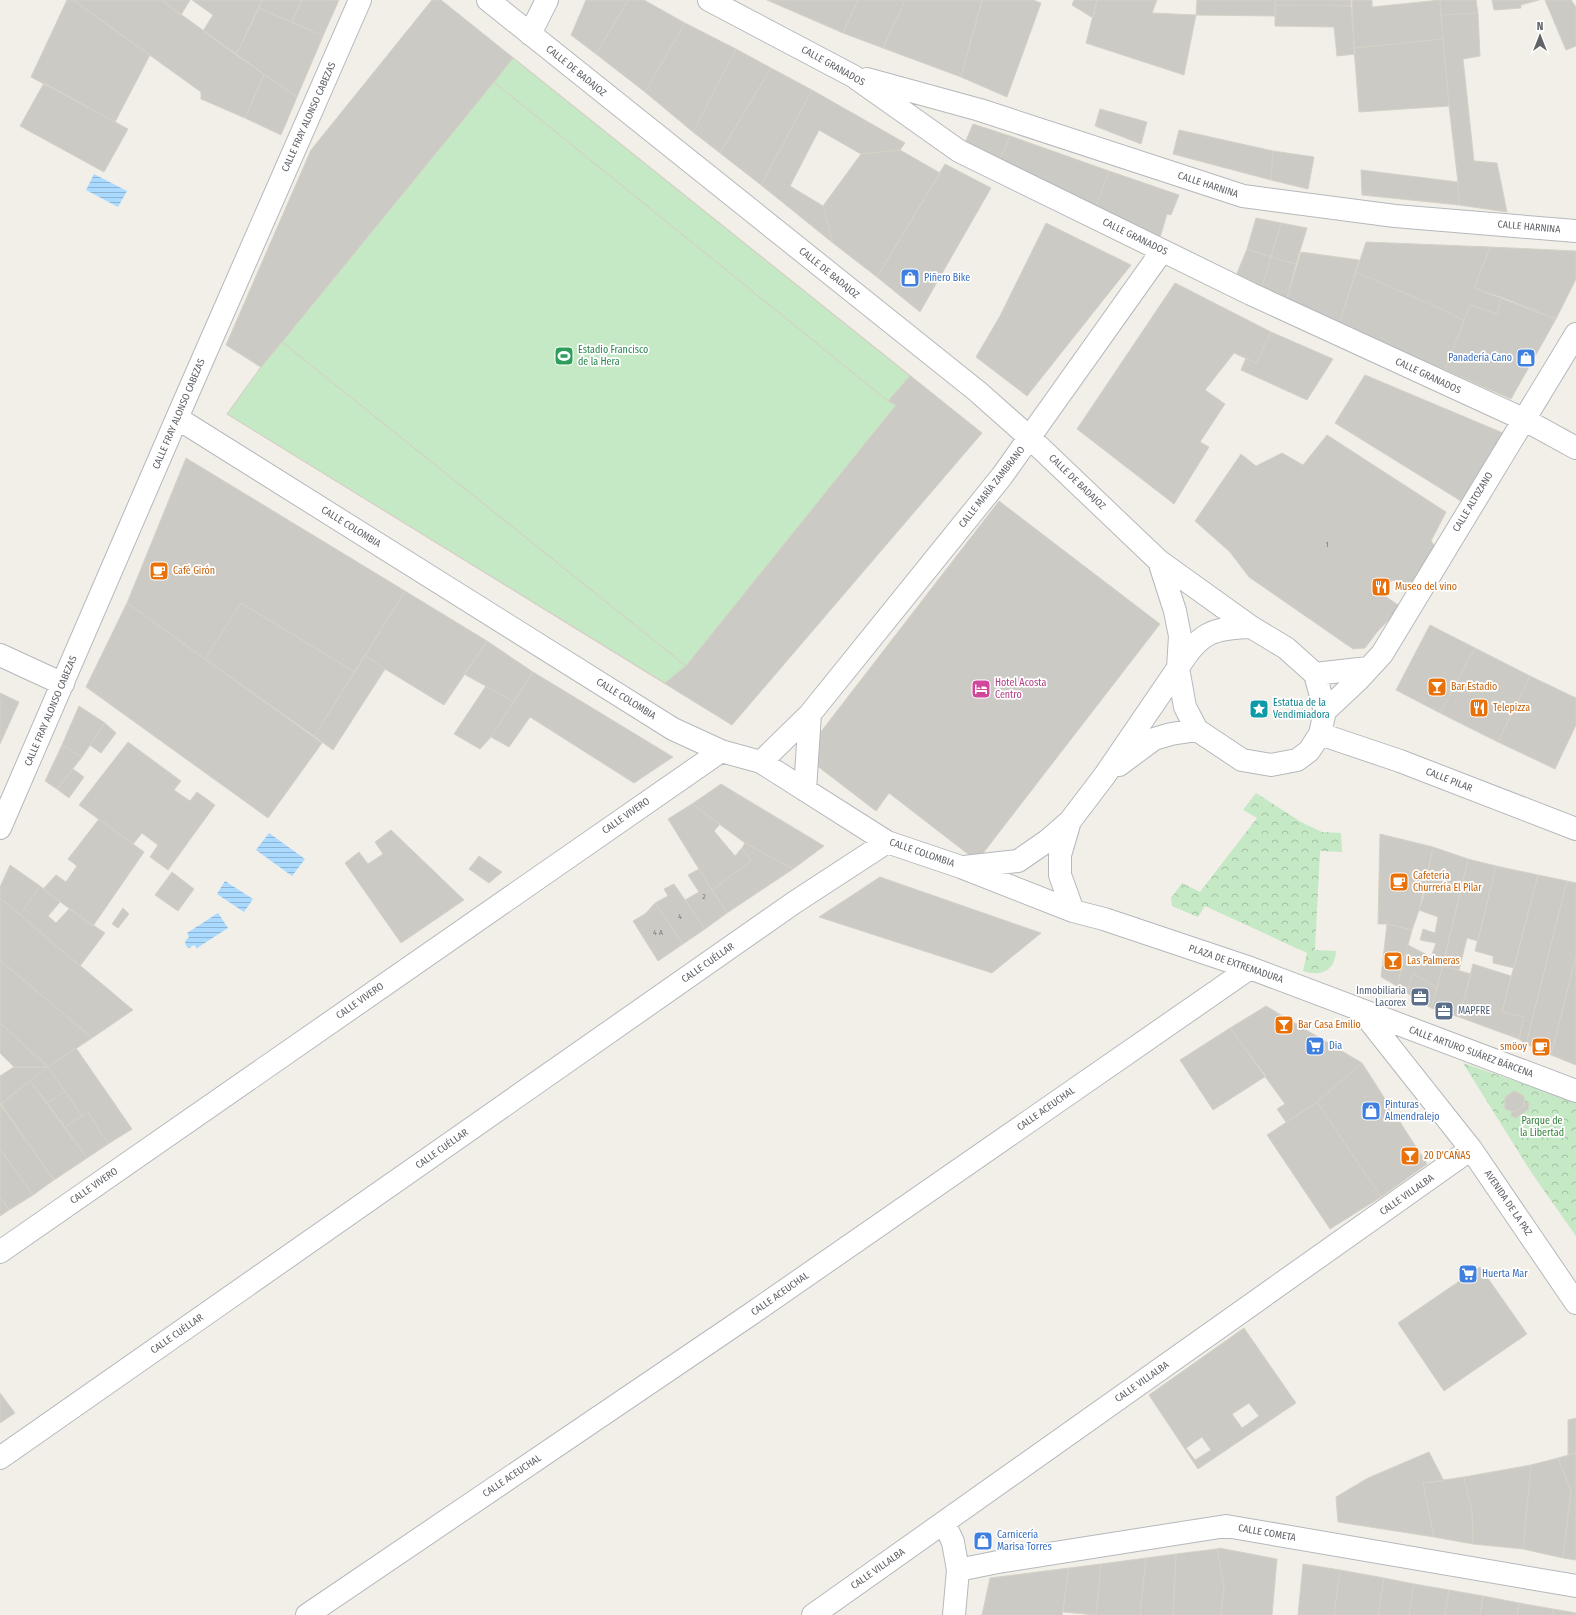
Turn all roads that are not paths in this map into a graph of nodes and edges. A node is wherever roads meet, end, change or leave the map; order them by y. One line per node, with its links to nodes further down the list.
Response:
1 (360, 0): 10 (street, CALLE FRAY ALONSO CABEZAS)
2 (488, 0): 5 (street, CALLE DE BADAJOZ)
3 (547, 0): 5 (street)
4 (709, 0): 6 (street, CALLE GRANADOS)
5 (530, 34): 12 (street, CALLE DE BADAJOZ)
6 (853, 76): 7 (street, CALLE HARNINA); 8 (street, CALLE GRANADOS)
7 (1576, 231)
8 (1162, 251): 11 (street, CALLE GRANADOS); 12 (street, CALLE MARÍA ZAMBRANO)
9 (1576, 334): 11 (street, CALLE ALTOZANO)
10 (177, 418): 20 (street, CALLE FRAY ALONSO CABEZAS); 25 (street, CALLE COLOMBIA)
11 (1523, 419): 13 (street, CALLE GRANADOS); 18 (street, CALLE ALTOZANO)
12 (1030, 438): 14 (street, CALLE DE BADAJOZ); 22 (street, CALLE MARÍA ZAMBRANO)
13 (1576, 448)
14 (1159, 561): 15 (street, CALLE DE BADAJOZ); 17 (street, CALLE DE BADAJOZ)
15 (1252, 627): 17 (street); 19 (street, CALLE DE BADAJOZ)
16 (0, 655): 20 (street)
17 (1178, 668): 23 (street, CALLE DE BADAJOZ); 27 (street)
18 (1368, 668): 19 (street); 21 (street, CALLE ALTOZANO)
19 (1315, 674): 21 (street, CALLE DE BADAJOZ)
20 (63, 684): 30 (street, CALLE FRAY ALONSO CABEZAS)
21 (1325, 711): 24 (street, CALLE DE BADAJOZ)
22 (810, 714): 26 (street, CALLE MARÍA ZAMBRANO); 28 (street)
23 (1198, 730): 24 (street, CALLE DE BADAJOZ); 27 (street)
24 (1320, 734): 31 (street, CALLE PILAR)
25 (720, 752): 26 (street, CALLE COLOMBIA); 40 (street, CALLE VIVERO)
26 (761, 762): 28 (street, CALLE COLOMBIA)
27 (1105, 775): 29 (street)
28 (805, 790): 32 (street, CALLE COLOMBIA)
29 (1070, 822): 33 (street); 34 (street)
30 (0, 828)
31 (1576, 829)
32 (887, 842): 33 (street, CALLE COLOMBIA); 42 (street, CALLE CUÉLLAR)
33 (961, 867): 34 (street, CALLE COLOMBIA)
34 (1073, 911): 35 (street, CALLE COLOMBIA)
35 (1104, 919): 36 (street, PLAZA DE EXTREMADURA)
36 (1250, 968): 37 (street, PLAZA DE EXTREMADURA); 46 (street, CALLE ACEUCHAL)
37 (1367, 1013): 38 (street, CALLE ARTURO SUÁREZ BÁRCENA); 39 (street, AVENIDA DE LA PAZ)
38 (1576, 1091)
39 (1471, 1149): 41 (street, AVENIDA DE LA PAZ); 43 (street, CALLE VILLALBA)
40 (0, 1252)
41 (1576, 1303)
42 (0, 1458)
43 (944, 1523): 44 (street); 47 (street, CALLE VILLALBA)
44 (958, 1570): 45 (street, CALLE COMETA); 48 (street)
45 (1576, 1586)
46 (307, 1615)
47 (813, 1615)
48 (954, 1615)

